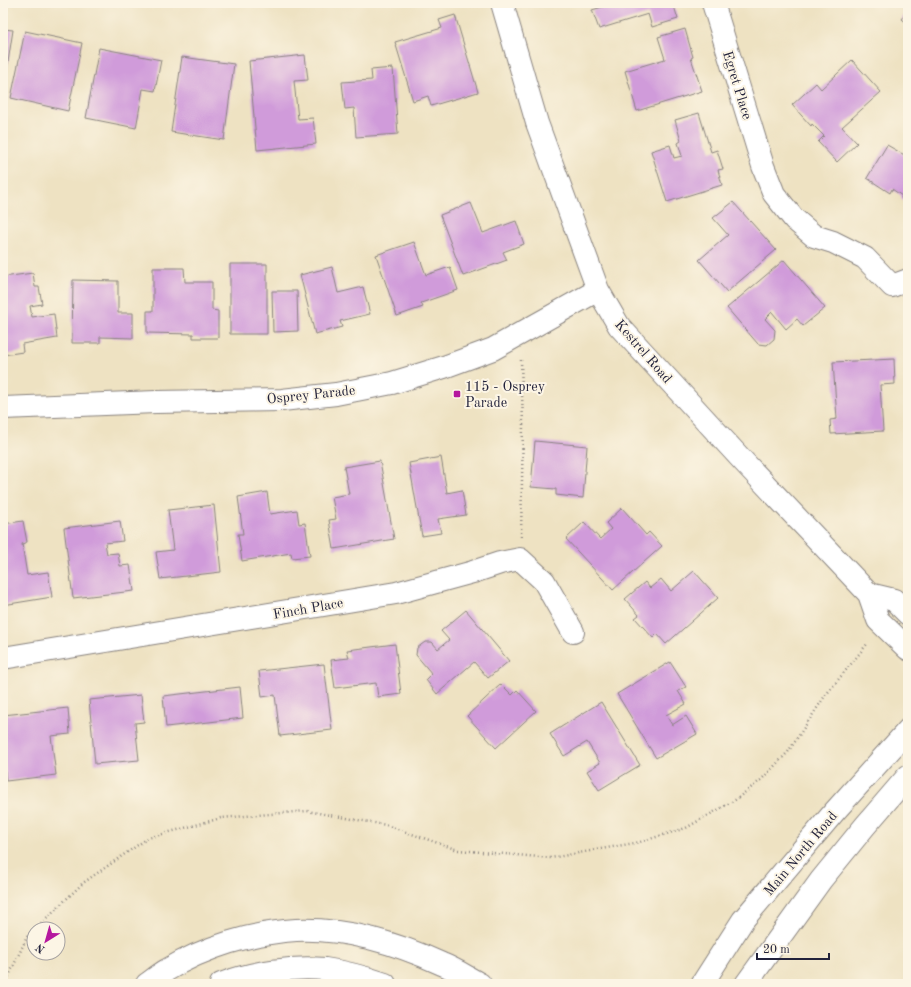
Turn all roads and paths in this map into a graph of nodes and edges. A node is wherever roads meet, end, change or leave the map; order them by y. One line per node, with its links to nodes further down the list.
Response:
1 (502, 3): 4 (main road, Kestrel Road)
2 (713, 3): 3 (main road, Egret Place)
3 (908, 280)
4 (598, 290): 6 (main road, Osprey Parade); 8 (main road, Kestrel Road)
5 (520, 354): 7 (path)
6 (3, 408)
7 (521, 542)
8 (869, 594): 9 (main road); 12 (main road, Kestrel Road)
9 (908, 614)
10 (573, 632): 13 (main road, Finch Place)
11 (868, 643): 16 (path)
12 (908, 649)
13 (3, 658)
14 (908, 730): 23 (main road, Main North Road)
15 (908, 776): 24 (main road)
16 (43, 921)
17 (26, 939): 18 (path)
18 (5, 984)
19 (147, 984): 22 (main road)
20 (221, 984): 21 (main road)
21 (385, 984)
22 (480, 984)
23 (702, 984)
24 (746, 984)

